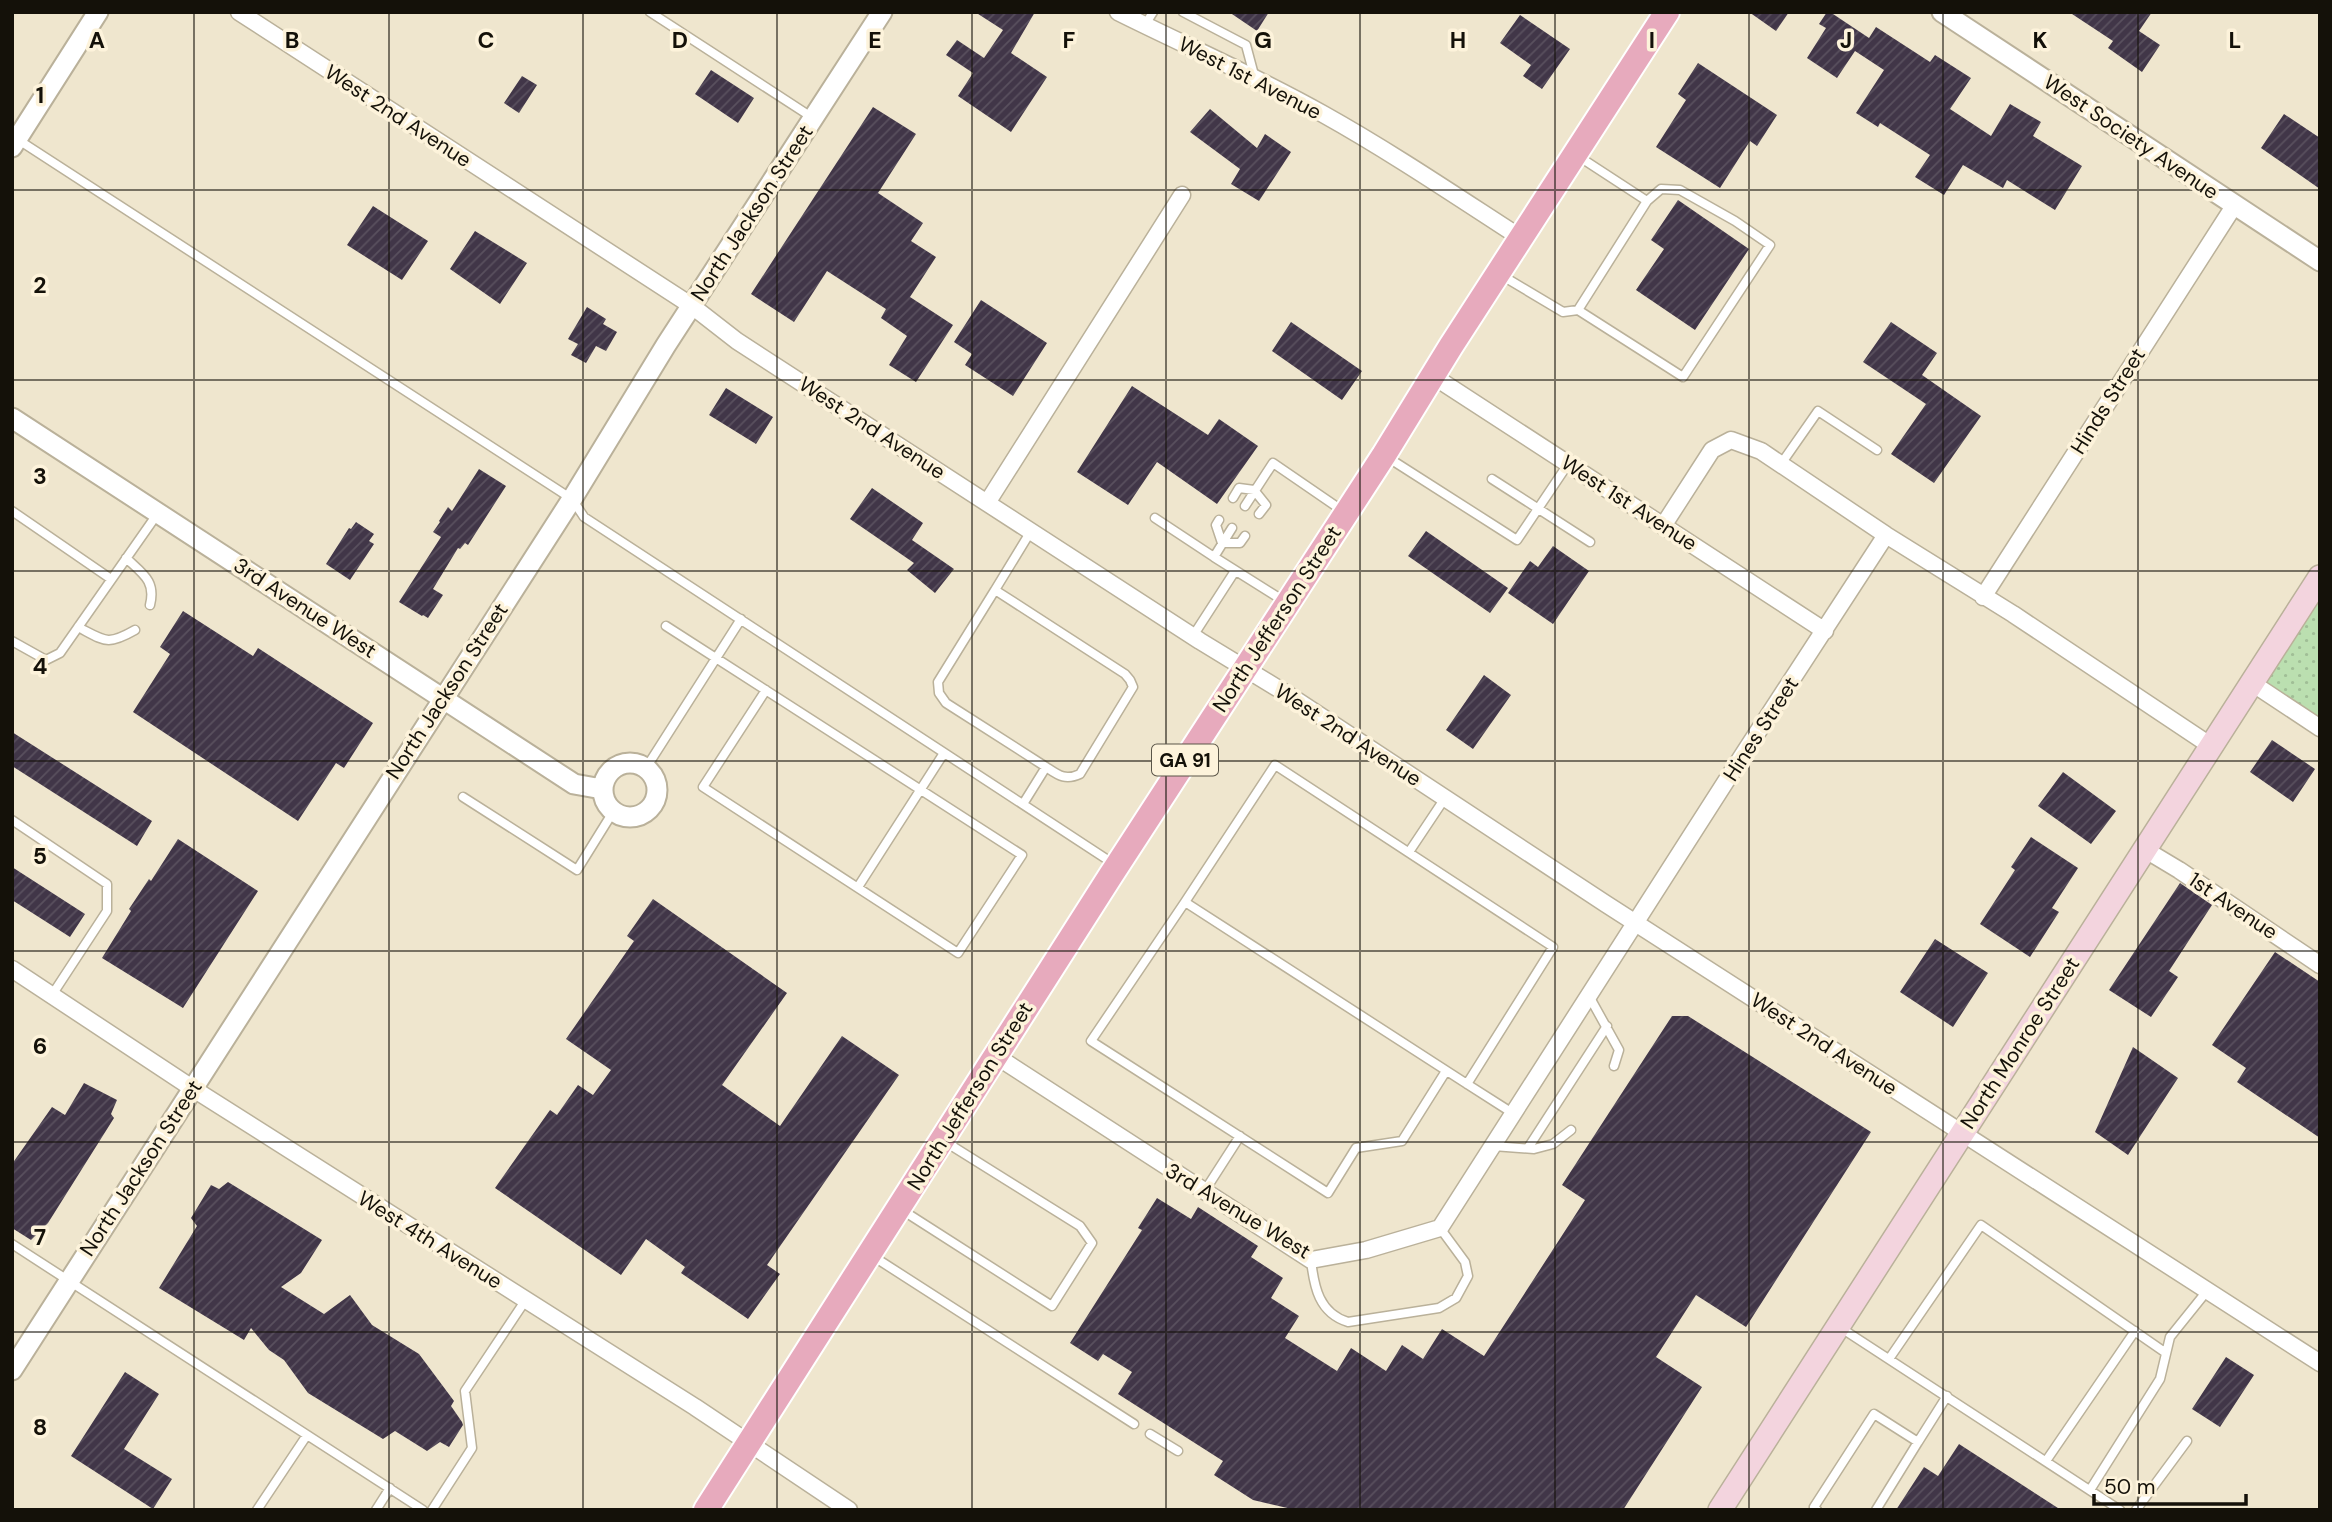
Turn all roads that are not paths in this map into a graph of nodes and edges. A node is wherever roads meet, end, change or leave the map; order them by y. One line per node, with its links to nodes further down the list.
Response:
1 (98, 12): 12 (street)
2 (239, 12): 20 (street, West 2nd Avenue)
3 (650, 12): 11 (lane)
4 (882, 12): 11 (street, North Jackson Street)
5 (1118, 12): 9 (street, West 1st Avenue)
6 (1183, 12): 10 (lane)
7 (1667, 12): 13 (main road, North Jefferson Street / GA 91)
8 (1942, 12): 16 (street, West Society Avenue)
9 (1149, 18): 10 (street, West 1st Avenue)
10 (1254, 78): 17 (street, West 1st Avenue)
11 (813, 118): 20 (street, North Jackson Street)
12 (15, 143): 31 (lane)
13 (1575, 154): 15 (lane); 17 (main road, North Jefferson Street / GA 91)
14 (1182, 195): 32 (street)
15 (1647, 201): 21 (lane); 21 (lane)
16 (2234, 206): 18 (street, West Society Avenue); 54 (street, Hinds Street)
17 (1521, 238): 19 (main road, North Jefferson Street / GA 91)
18 (2320, 261)
19 (1499, 274): 21 (lane); 22 (main road, North Jefferson Street / GA 91)
20 (692, 306): 31 (street, North Jackson Street); 32 (street, West 2nd Avenue)
21 (1578, 310)
22 (1433, 376): 25 (main road, North Jefferson Street / GA 91); 26 (street, West 1st Avenue)
23 (12, 418): 36 (street, 3rd Avenue West)
24 (1877, 450): 27 (lane)
25 (1384, 455): 34 (lane); 37 (main road, North Jefferson Street / GA 91)
26 (1569, 463): 34 (lane); 41 (street, West 1st Avenue)
27 (1781, 464): 41 (street); 44 (street)
28 (1492, 479): 34 (lane)
29 (1254, 490): 30 (lane); 33 (lane); 37 (lane); 38 (lane)
30 (1233, 498)
31 (572, 499): 57 (lane); 68 (street, North Jackson Street)
32 (987, 503): 43 (street, West 2nd Avenue)
33 (1245, 506)
34 (1538, 509): 46 (lane)
35 (12, 511): 52 (lane)
36 (158, 513): 49 (lane); 68 (street, 3rd Avenue West)
37 (1346, 513): 55 (main road, North Jefferson Street / GA 91)
38 (1259, 514)
39 (1156, 518): 48 (lane)
40 (1219, 520): 47 (lane)
41 (1663, 526): 61 (street, West 1st Avenue)
42 (1232, 528): 47 (lane)
43 (1031, 531): 53 (lane); 62 (street, West 2nd Avenue)
44 (1886, 535): 54 (street); 61 (street, Hines Street)
45 (1245, 537): 47 (lane)
46 (1590, 542)
47 (1222, 543): 48 (lane)
48 (1214, 556): 50 (lane)
49 (127, 558): 52 (lane); 56 (lane)
50 (1236, 571): 55 (lane); 62 (lane)
51 (2320, 577): 66 (main road, North Monroe Street)
52 (111, 579): 59 (lane)
53 (995, 590): 72 (lane); 72 (lane)
54 (1983, 597): 70 (street)
55 (1287, 603): 65 (main road, North Jefferson Street / GA 91)
56 (150, 606)
57 (741, 619): 64 (lane); 71 (lane)
58 (666, 626): 64 (lane)
59 (78, 627): 60 (lane); 63 (lane)
60 (135, 630)
61 (1825, 631): 86 (street, Hines Street)
62 (1193, 636): 65 (street, West 2nd Avenue)
63 (12, 641)
64 (716, 658): 67 (lane); 73 (lane)
65 (1245, 668): 77 (street, West 2nd Avenue); 83 (main road, North Jefferson Street / GA 91)
66 (2252, 683): 69 (street); 70 (main road, North Monroe Street)
67 (766, 690): 75 (lane); 84 (lane)
68 (443, 698): 74 (street, 3rd Avenue West); 96 (street, North Jackson Street)
69 (2320, 728)
70 (2211, 746): 81 (main road, North Monroe Street)
71 (944, 753): 75 (lane); 78 (lane)
72 (1046, 767): 78 (lane)
73 (646, 768): 74 (street); 79 (street)
74 (602, 789): 79 (street)
75 (920, 789): 84 (lane); 84 (lane)
76 (463, 797): 79 (lane)
77 (1445, 799): 82 (lane); 86 (street, West 2nd Avenue)
78 (1023, 804): 83 (lane)
79 (613, 812)
80 (12, 820): 89 (lane)
81 (2144, 849): 87 (street, 1st Avenue); 99 (main road, North Monroe Street)
82 (1409, 852): 85 (lane); 95 (lane)
83 (1117, 866): 92 (main road, North Jefferson Street / GA 91)
84 (858, 887)
85 (1185, 902): 94 (lane); 100 (lane)
86 (1636, 923): 90 (street); 99 (street, West 2nd Avenue)
87 (2320, 965)
88 (12, 969): 89 (street, West 4th Avenue)
89 (52, 995): 96 (street, West 4th Avenue)
90 (1589, 996): 91 (lane); 97 (street)
91 (1607, 1026): 93 (lane); 103 (lane)
92 (996, 1056): 101 (main road, North Jefferson Street / GA 91); 104 (street, 3rd Avenue West)
93 (1614, 1066)
94 (1446, 1071): 95 (lane); 100 (lane)
95 (1467, 1084): 97 (lane)
96 (192, 1088): 110 (street, North Jackson Street); 112 (street, West 4th Avenue)
97 (1514, 1114): 102 (street)
98 (1571, 1130): 103 (lane)
99 (1962, 1134): 111 (street, West 2nd Avenue); 113 (main road, North Monroe Street)
100 (1240, 1136): 104 (lane)
101 (942, 1140): 105 (main road, North Jefferson Street / GA 91); 105 (lane)
102 (1493, 1146): 103 (lane); 106 (street)
103 (1528, 1148)
104 (1204, 1192): 109 (street, 3rd Avenue West)
105 (899, 1208): 108 (main road, North Jefferson Street / GA 91)
106 (1440, 1228): 109 (street, 3rd Avenue West); 109 (lane)
107 (12, 1244): 110 (lane)
108 (870, 1254): 120 (lane); 125 (main road, North Jefferson Street / GA 91)
109 (1311, 1260)
110 (69, 1280): 118 (street, North Jackson Street); 122 (lane)
111 (2207, 1292): 115 (lane); 117 (street, West 2nd Avenue)
112 (525, 1301): 125 (street, West 4th Avenue); 133 (lane)
113 (1838, 1326): 116 (lane); 136 (main road, North Monroe Street)
114 (2135, 1331): 115 (lane); 116 (lane); 127 (lane)
115 (2166, 1353): 129 (lane)
116 (1889, 1359): 119 (lane)
117 (2320, 1363)
118 (12, 1370)
119 (1947, 1396): 124 (lane); 127 (lane)
120 (1134, 1424)
121 (1150, 1434): 126 (lane)
122 (307, 1435): 128 (lane); 130 (lane)
123 (2187, 1441): 140 (lane)
124 (1918, 1442): 137 (lane); 138 (lane)
125 (750, 1443): 134 (main road, North Jefferson Street / GA 91); 135 (street, West 4th Avenue)
126 (1178, 1451)
127 (2046, 1461): 129 (lane)
128 (390, 1488): 131 (lane); 132 (lane)
129 (2090, 1490): 139 (lane)
130 (257, 1510)
131 (376, 1510)
132 (423, 1510)
133 (432, 1510)
134 (706, 1510)
135 (849, 1510)
136 (1720, 1510)
137 (1818, 1510)
138 (1875, 1510)
139 (2120, 1510)
140 (2136, 1510)

